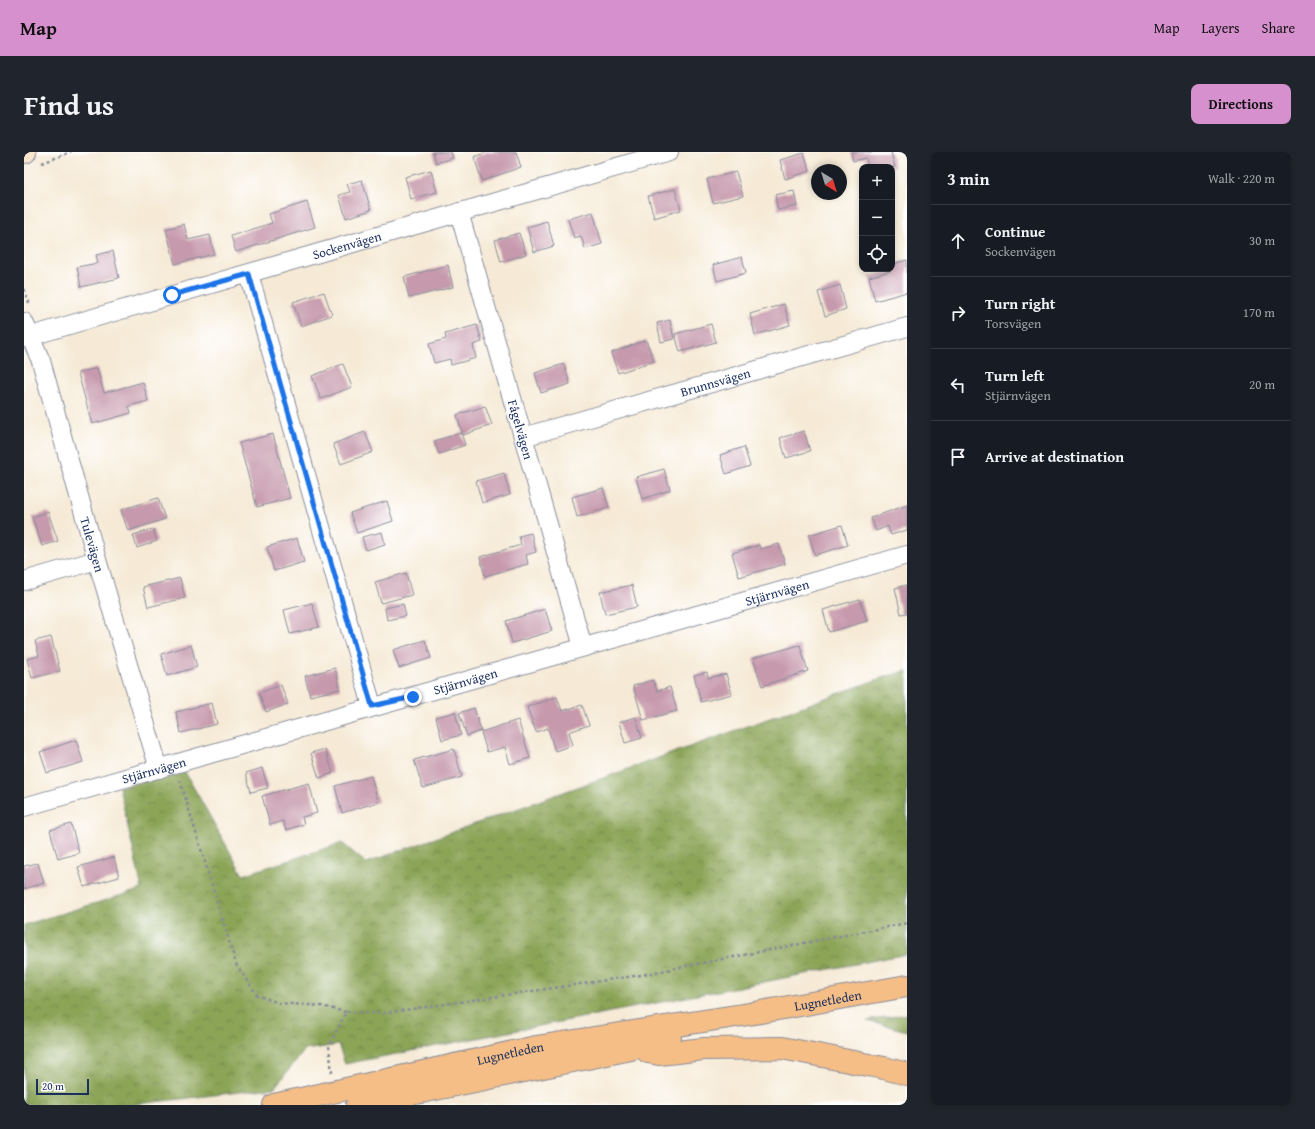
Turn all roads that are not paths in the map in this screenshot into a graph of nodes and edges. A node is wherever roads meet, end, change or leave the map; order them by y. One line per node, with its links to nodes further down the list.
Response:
1 (669, 152): 2 (street, Sockenvägen)
2 (459, 212): 3 (street, Sockenvägen); 6 (street, Fågelvägen)
3 (249, 274): 5 (street, Sockenvägen); 11 (street)
4 (907, 327): 6 (street, Brunnsvägen)
5 (26, 332): 8 (street, Tulevägen)
6 (523, 437): 10 (street, Fågelvägen)
7 (907, 555): 10 (street, Stjärnvägen)
8 (97, 560): 9 (street); 12 (street, Tulevägen)
9 (24, 581)
10 (583, 647): 11 (street, Stjärnvägen)
11 (372, 706): 12 (street, Stjärnvägen)
12 (166, 766): 13 (street, Stjärnvägen)
13 (24, 807)
14 (907, 986): 15 (highway, Lugnetleden)
15 (749, 1014): 16 (highway, Lugnetleden); 18 (highway, Lugnetleden)
16 (631, 1049): 17 (highway); 19 (highway, Lugnetleden)
17 (907, 1074)
18 (274, 1105)
19 (357, 1105)

